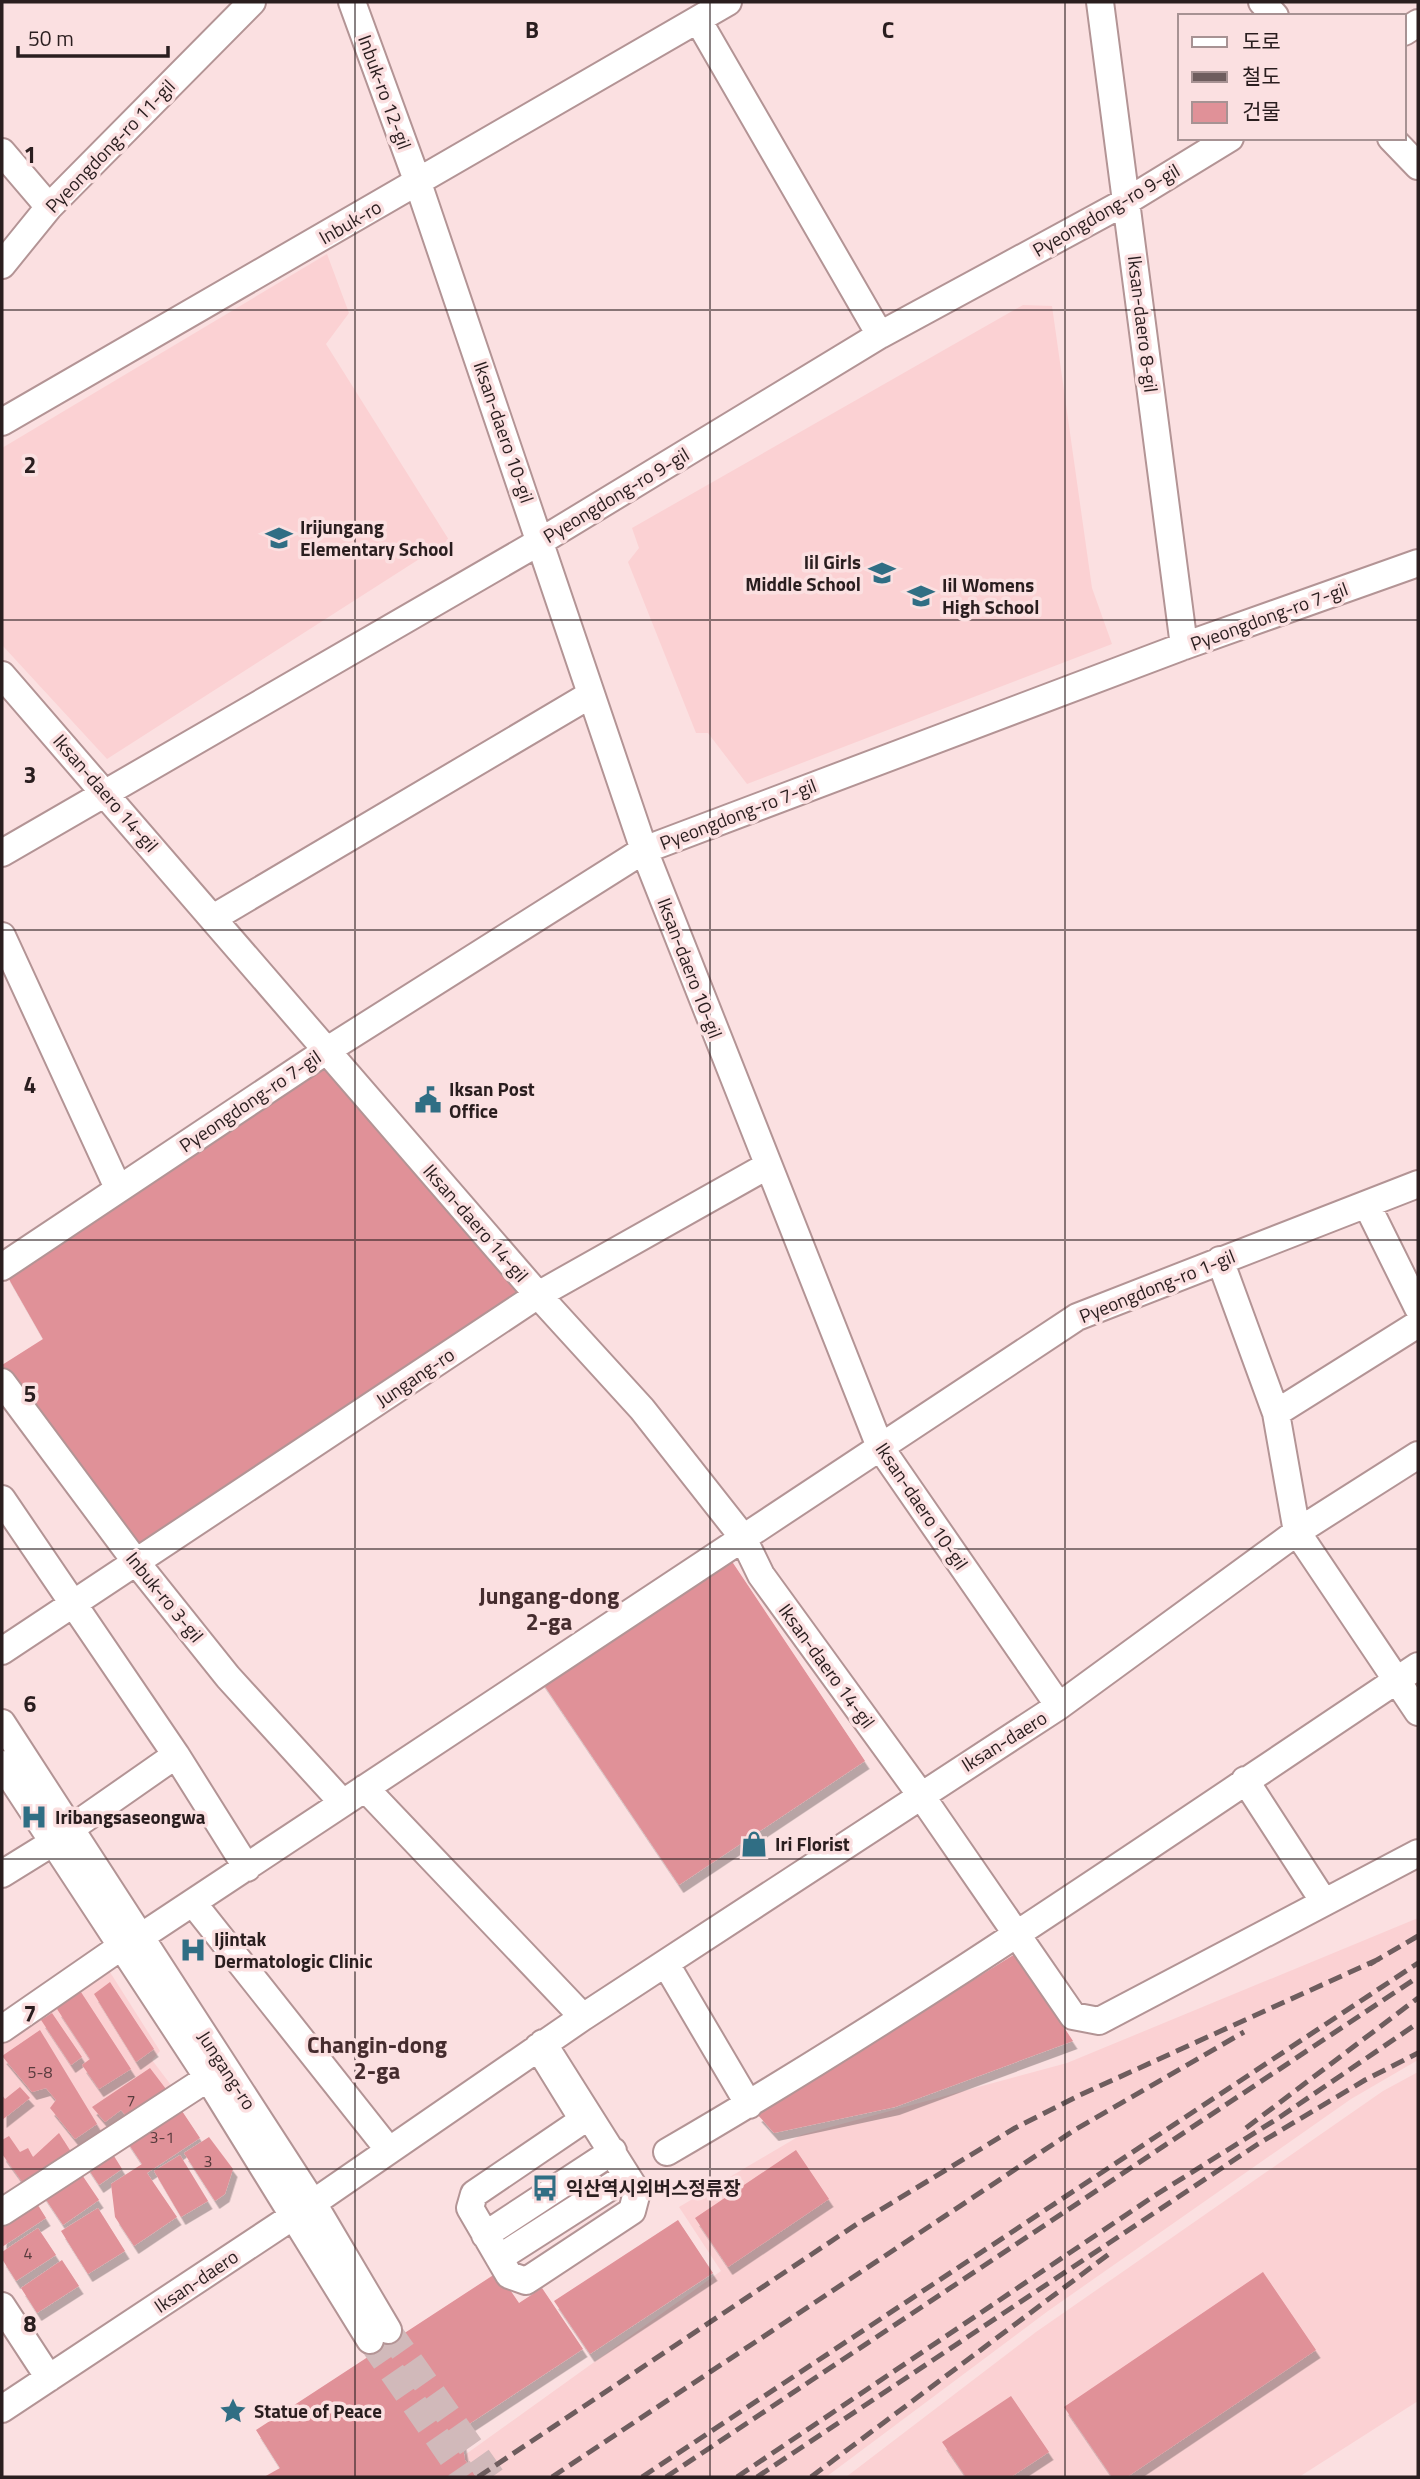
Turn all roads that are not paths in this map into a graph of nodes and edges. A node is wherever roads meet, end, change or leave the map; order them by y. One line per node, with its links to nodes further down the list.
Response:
1 (252, 2): 12 (street, Pyeongdong-ro 11-gil)
2 (352, 2): 10 (street, Inbuk-ro 12-gil)
3 (728, 2): 5 (street, Inbuk-ro)
4 (1100, 2): 11 (street, Iksan-daero 8-gil)
5 (698, 20): 10 (street, Inbuk-ro); 14 (street)
6 (1227, 140): 11 (street, Pyeongdong-ro 9-gil)
7 (1393, 140): 9 (street)
8 (2, 152): 12 (street)
9 (1418, 166)
10 (418, 183): 15 (street, Inbuk-ro); 16 (street, Iksan-daero 10-gil)
11 (1127, 201): 14 (street, Pyeongdong-ro 9-gil); 18 (street, Iksan-daero 8-gil)
12 (49, 207): 13 (street, Pyeongdong-ro 11-gil)
13 (2, 265)
14 (880, 335): 16 (street, Pyeongdong-ro 9-gil)
15 (2, 422)
16 (541, 541): 20 (street, Iksan-daero 10-gil); 21 (street, Pyeongdong-ro 9-gil)
17 (1418, 564): 18 (street, Pyeongdong-ro 7-gil)
18 (1184, 646): 22 (street, Pyeongdong-ro 7-gil)
19 (2, 675): 21 (street, Iksan-daero 14-gil)
20 (590, 695): 22 (street, Iksan-daero 10-gil); 24 (street)
21 (106, 793): 23 (street, Pyeongdong-ro 9-gil); 24 (street, Iksan-daero 14-gil)
22 (644, 850): 26 (street, Pyeongdong-ro 7-gil); 27 (street, Iksan-daero 10-gil)
23 (2, 853)
24 (213, 918): 26 (street, Iksan-daero 14-gil)
25 (2, 936): 29 (street)
26 (326, 1051): 29 (street, Pyeongdong-ro 7-gil); 33 (street, Iksan-daero 14-gil)
27 (767, 1166): 33 (street, Jungang-ro); 38 (street, Iksan-daero 10-gil)
28 (1418, 1184): 30 (street, Pyeongdong-ro 1-gil)
29 (118, 1188): 32 (street, Pyeongdong-ro 7-gil)
30 (1367, 1205): 31 (street, Pyeongdong-ro 1-gil); 34 (street)
31 (1220, 1260): 37 (street); 38 (street, Pyeongdong-ro 1-gil)
32 (2, 1267)
33 (538, 1295): 42 (street, Iksan-daero 14-gil); 43 (street, Jungang-ro)
34 (1418, 1308)
35 (1418, 1324): 37 (street)
36 (2, 1382): 43 (street, Inbuk-ro 3-gil)
37 (1276, 1413): 41 (street)
38 (880, 1447): 42 (street); 47 (street, Iksan-daero 10-gil)
39 (1418, 1455): 41 (street, Iksan-daero)
40 (2, 1499): 44 (street)
41 (1297, 1532): 46 (street); 47 (street, Iksan-daero)
42 (742, 1536): 53 (street); 54 (street, Iksan-daero 14-gil)
43 (136, 1562): 44 (street, Jungang-ro); 55 (street, Inbuk-ro 3-gil)
44 (72, 1604): 45 (street, Jungang-ro); 50 (street)
45 (2, 1651)
46 (1408, 1673): 48 (street); 52 (street)
47 (1059, 1706): 54 (street, Iksan-daero)
48 (1418, 1712)
49 (2, 1723): 56 (street, Jungang-ro)
50 (176, 1755): 56 (street); 58 (street)
51 (2, 1764): 56 (street, Jungang-ro)
52 (1245, 1780): 60 (street); 62 (street)
53 (365, 1788): 55 (street); 65 (street)
54 (920, 1794): 62 (street, Iksan-daero 14-gil); 64 (street, Iksan-daero)
55 (341, 1801): 58 (street)
56 (61, 1836): 59 (street); 63 (street, Jungang-ro)
57 (1418, 1853): 60 (street, Iksan-daero 14-gil)
58 (247, 1868): 61 (street)
59 (2, 1874)
60 (1324, 1902): 62 (street, Iksan-daero 14-gil)
61 (193, 1903): 63 (street); 70 (street)
62 (1016, 1933): 69 (street)
63 (132, 1941): 66 (street); 68 (street, Jungang-ro); 73 (street, Jungang-ro)
64 (666, 1964): 65 (street, Iksan-daero); 69 (street)
65 (583, 2017): 67 (street, Iksan-daero)
66 (2, 2029)
67 (540, 2045): 70 (street, Iksan-daero); 71 (street); 75 (street)
68 (208, 2078): 73 (street, Jungang-ro); 74 (street, Jungang-ro)
69 (749, 2105): 72 (street)
70 (388, 2149): 73 (street, Iksan-daero)
71 (613, 2151): 75 (street); 75 (street)
72 (667, 2152)
73 (302, 2210): 77 (street); 78 (street, Iksan-daero)
74 (2, 2212)
75 (485, 2235)
76 (2, 2306): 78 (street)
77 (379, 2335)
78 (49, 2378): 79 (street, Iksan-daero)
79 (2, 2409)

